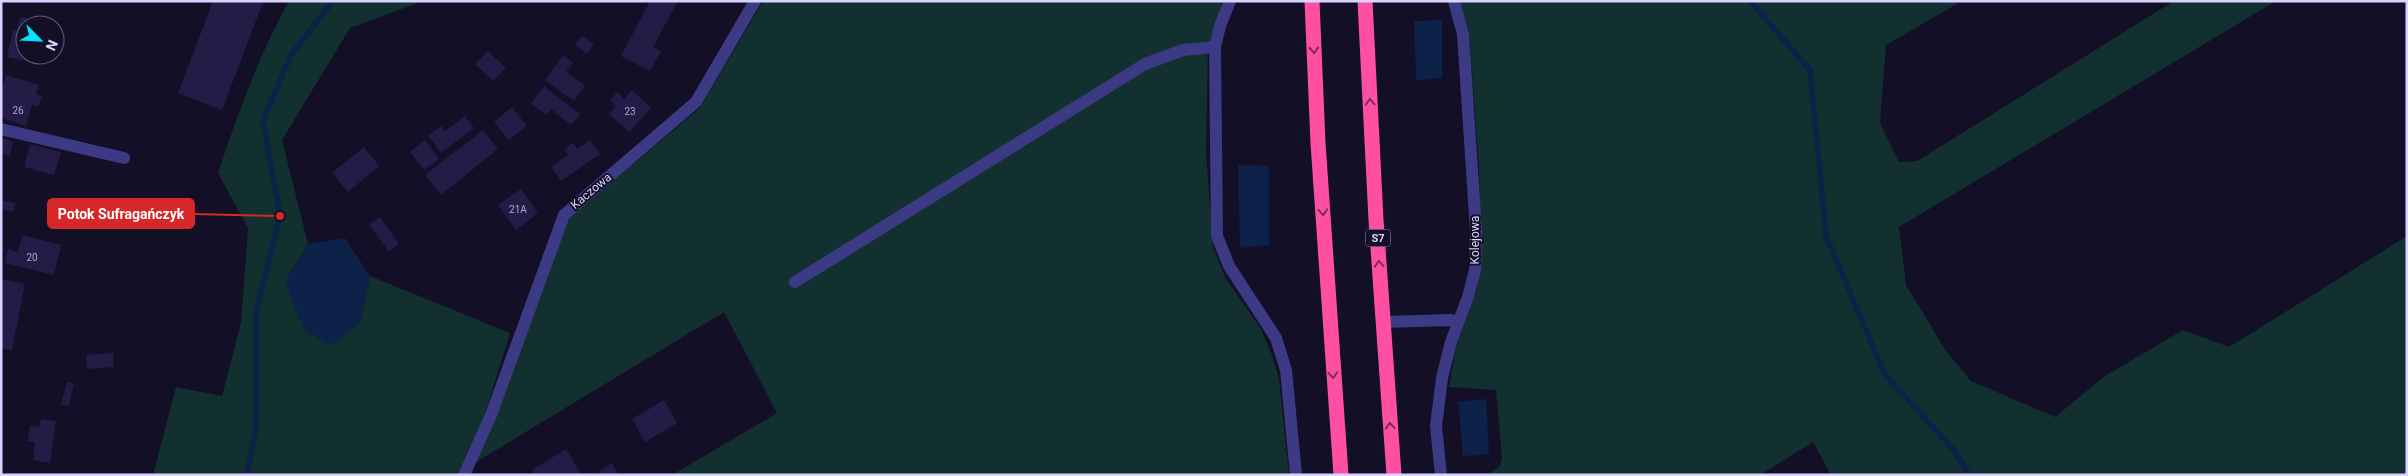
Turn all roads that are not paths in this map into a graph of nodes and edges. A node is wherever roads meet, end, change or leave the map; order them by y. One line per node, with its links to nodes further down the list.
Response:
1 (755, 1): 12 (street, Kaczowa)
2 (1230, 1): 6 (street)
3 (1312, 1): 14 (highway, one-way to 14)
4 (1365, 1): 10 (highway, S7, one-way to 4)
5 (1454, 1): 11 (street, Kolejowa)
6 (1215, 47): 9 (street); 13 (street)
7 (1, 129): 8 (street)
8 (124, 158)
9 (795, 282)
10 (1383, 322): 11 (street); 15 (highway, S7, one-way to 10)
11 (1458, 323): 16 (street, Kolejowa)
12 (464, 475)
13 (1296, 475)
14 (1340, 475)
15 (1394, 475)
16 (1441, 475)

